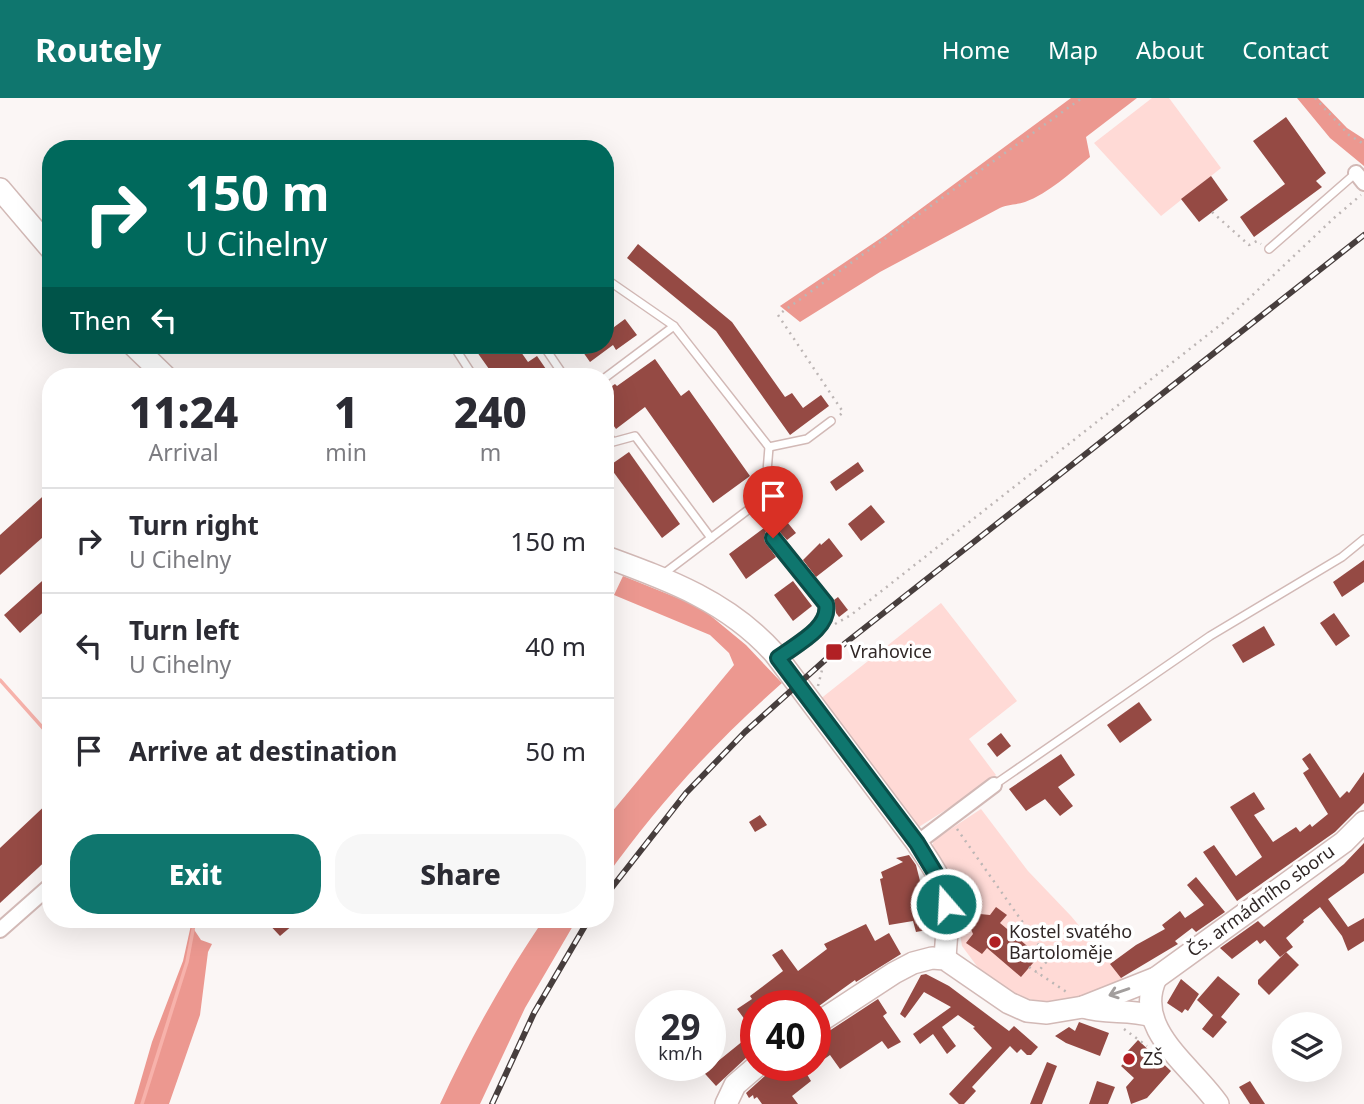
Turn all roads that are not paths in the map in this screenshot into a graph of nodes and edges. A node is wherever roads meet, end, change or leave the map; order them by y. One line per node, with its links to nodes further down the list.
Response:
1 (1360, 178): 4 (lane)
2 (0, 189): 3 (street)
3 (42, 238)
4 (1269, 249)
5 (614, 285): 6 (lane)
6 (674, 326): 9 (lane); 12 (lane)
7 (143, 354): 8 (street)
8 (157, 368)
9 (614, 371)
10 (831, 421): 12 (lane)
11 (614, 442): 13 (lane)
12 (769, 447): 13 (lane)
13 (711, 538): 17 (lane)
14 (773, 538): 18 (street)
15 (1364, 539): 19 (lane)
16 (614, 560): 17 (street)
17 (659, 577): 18 (street)
18 (778, 658): 21 (street)
19 (994, 785): 21 (street)
20 (1364, 822): 25 (street, Čs. armádního sboru)
21 (917, 843): 24 (street)
22 (42, 892): 23 (street)
23 (0, 930)
24 (945, 959): 26 (street); 27 (street)
25 (1156, 978): 26 (street, Čs. armádního sboru, one-way to 26); 28 (street)
26 (1077, 1002): 28 (street)
27 (831, 1014)
28 (1152, 1016): 31 (street)
29 (740, 1081): 30 (street)
30 (726, 1104)
31 (1218, 1104)

